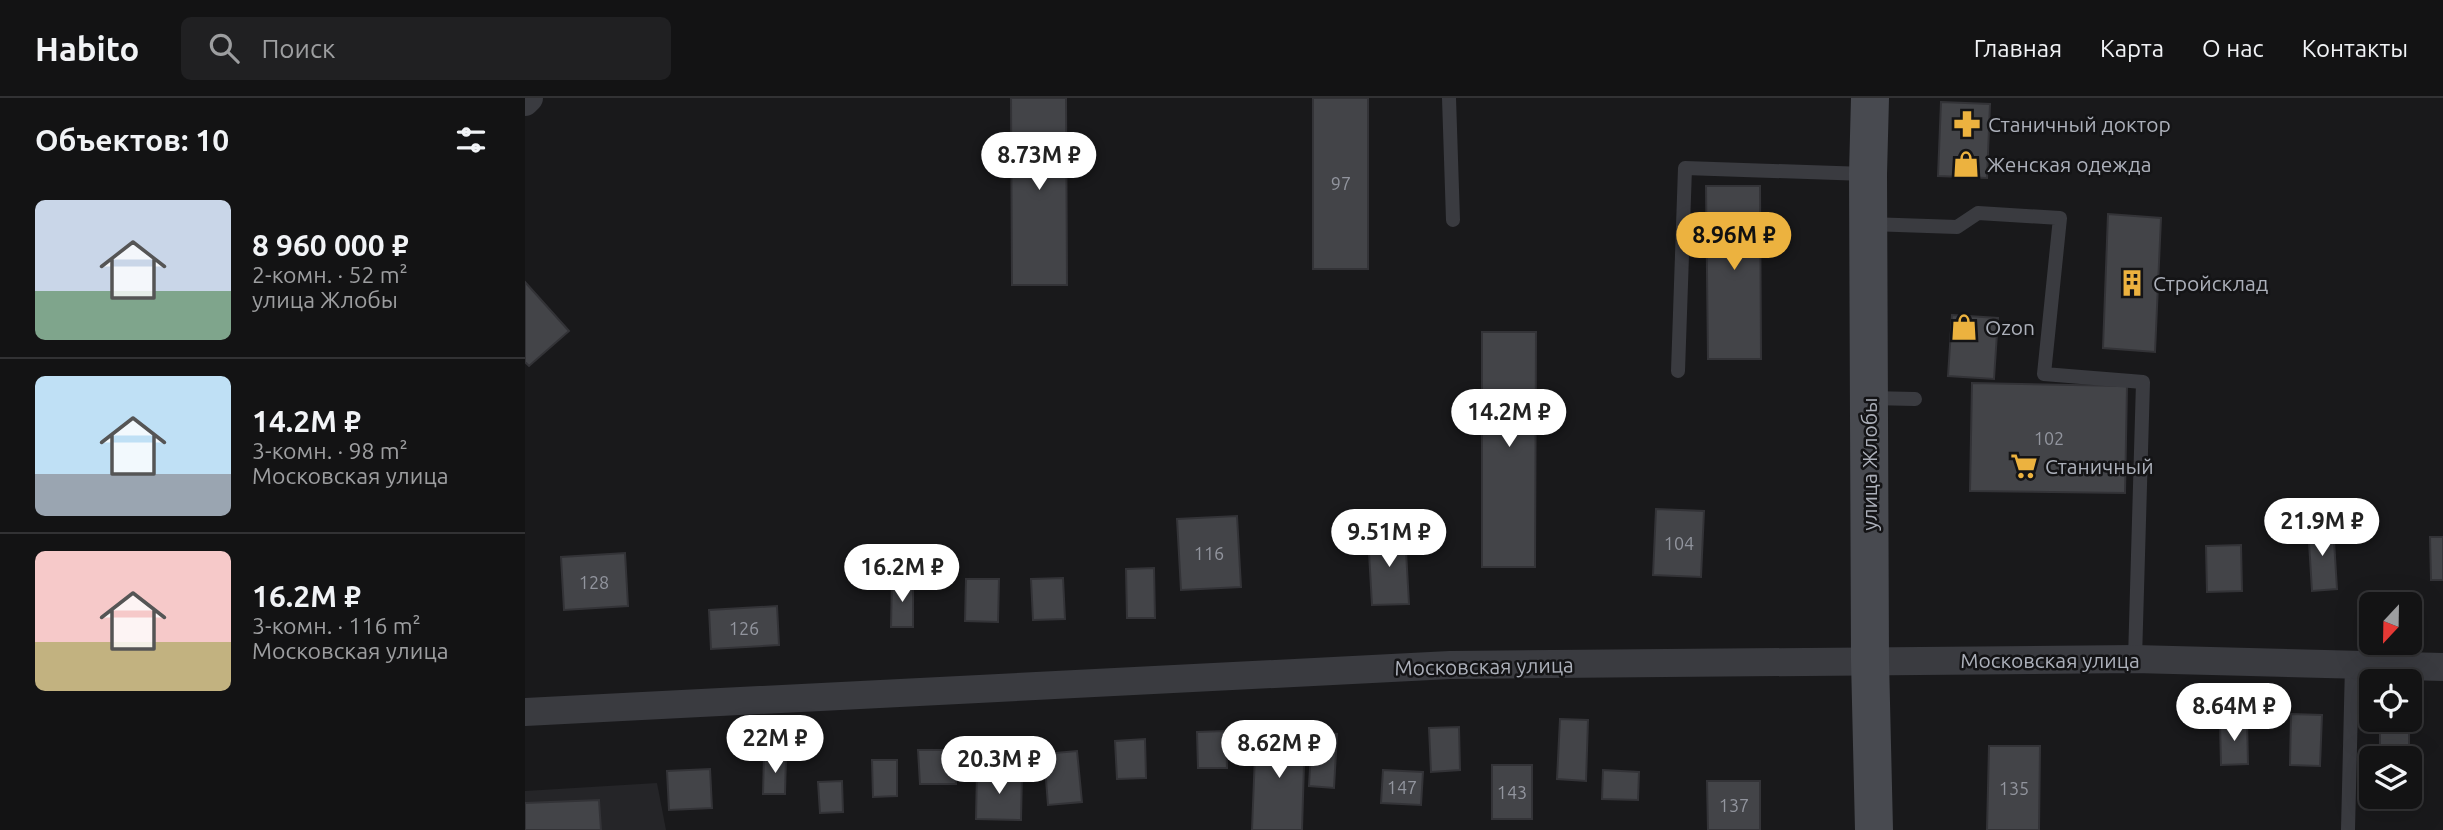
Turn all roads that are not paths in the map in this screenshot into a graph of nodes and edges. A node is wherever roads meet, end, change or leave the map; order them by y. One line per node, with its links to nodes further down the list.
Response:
1 (529, 98): 4 (street)
2 (1450, 98): 6 (lane)
3 (1870, 98): 5 (street, улица Жлобы)
4 (525, 102)
5 (1868, 174): 7 (street, улица Жлобы); 8 (lane)
6 (1453, 220)
7 (1868, 223): 9 (street, улица Жлобы); 11 (lane)
8 (1678, 371)
9 (1869, 398): 10 (lane); 12 (street, улица Жлобы)
10 (1915, 399)
11 (2135, 659): 12 (street, Московская улица); 13 (street, Московская улица)
12 (1870, 660): 15 (street, Московская улица); 16 (street, улица Жлобы)
13 (2351, 665): 14 (street, Московская улица); 17 (lane)
14 (2443, 667)
15 (525, 712)
16 (1874, 830)
17 (2348, 830)

